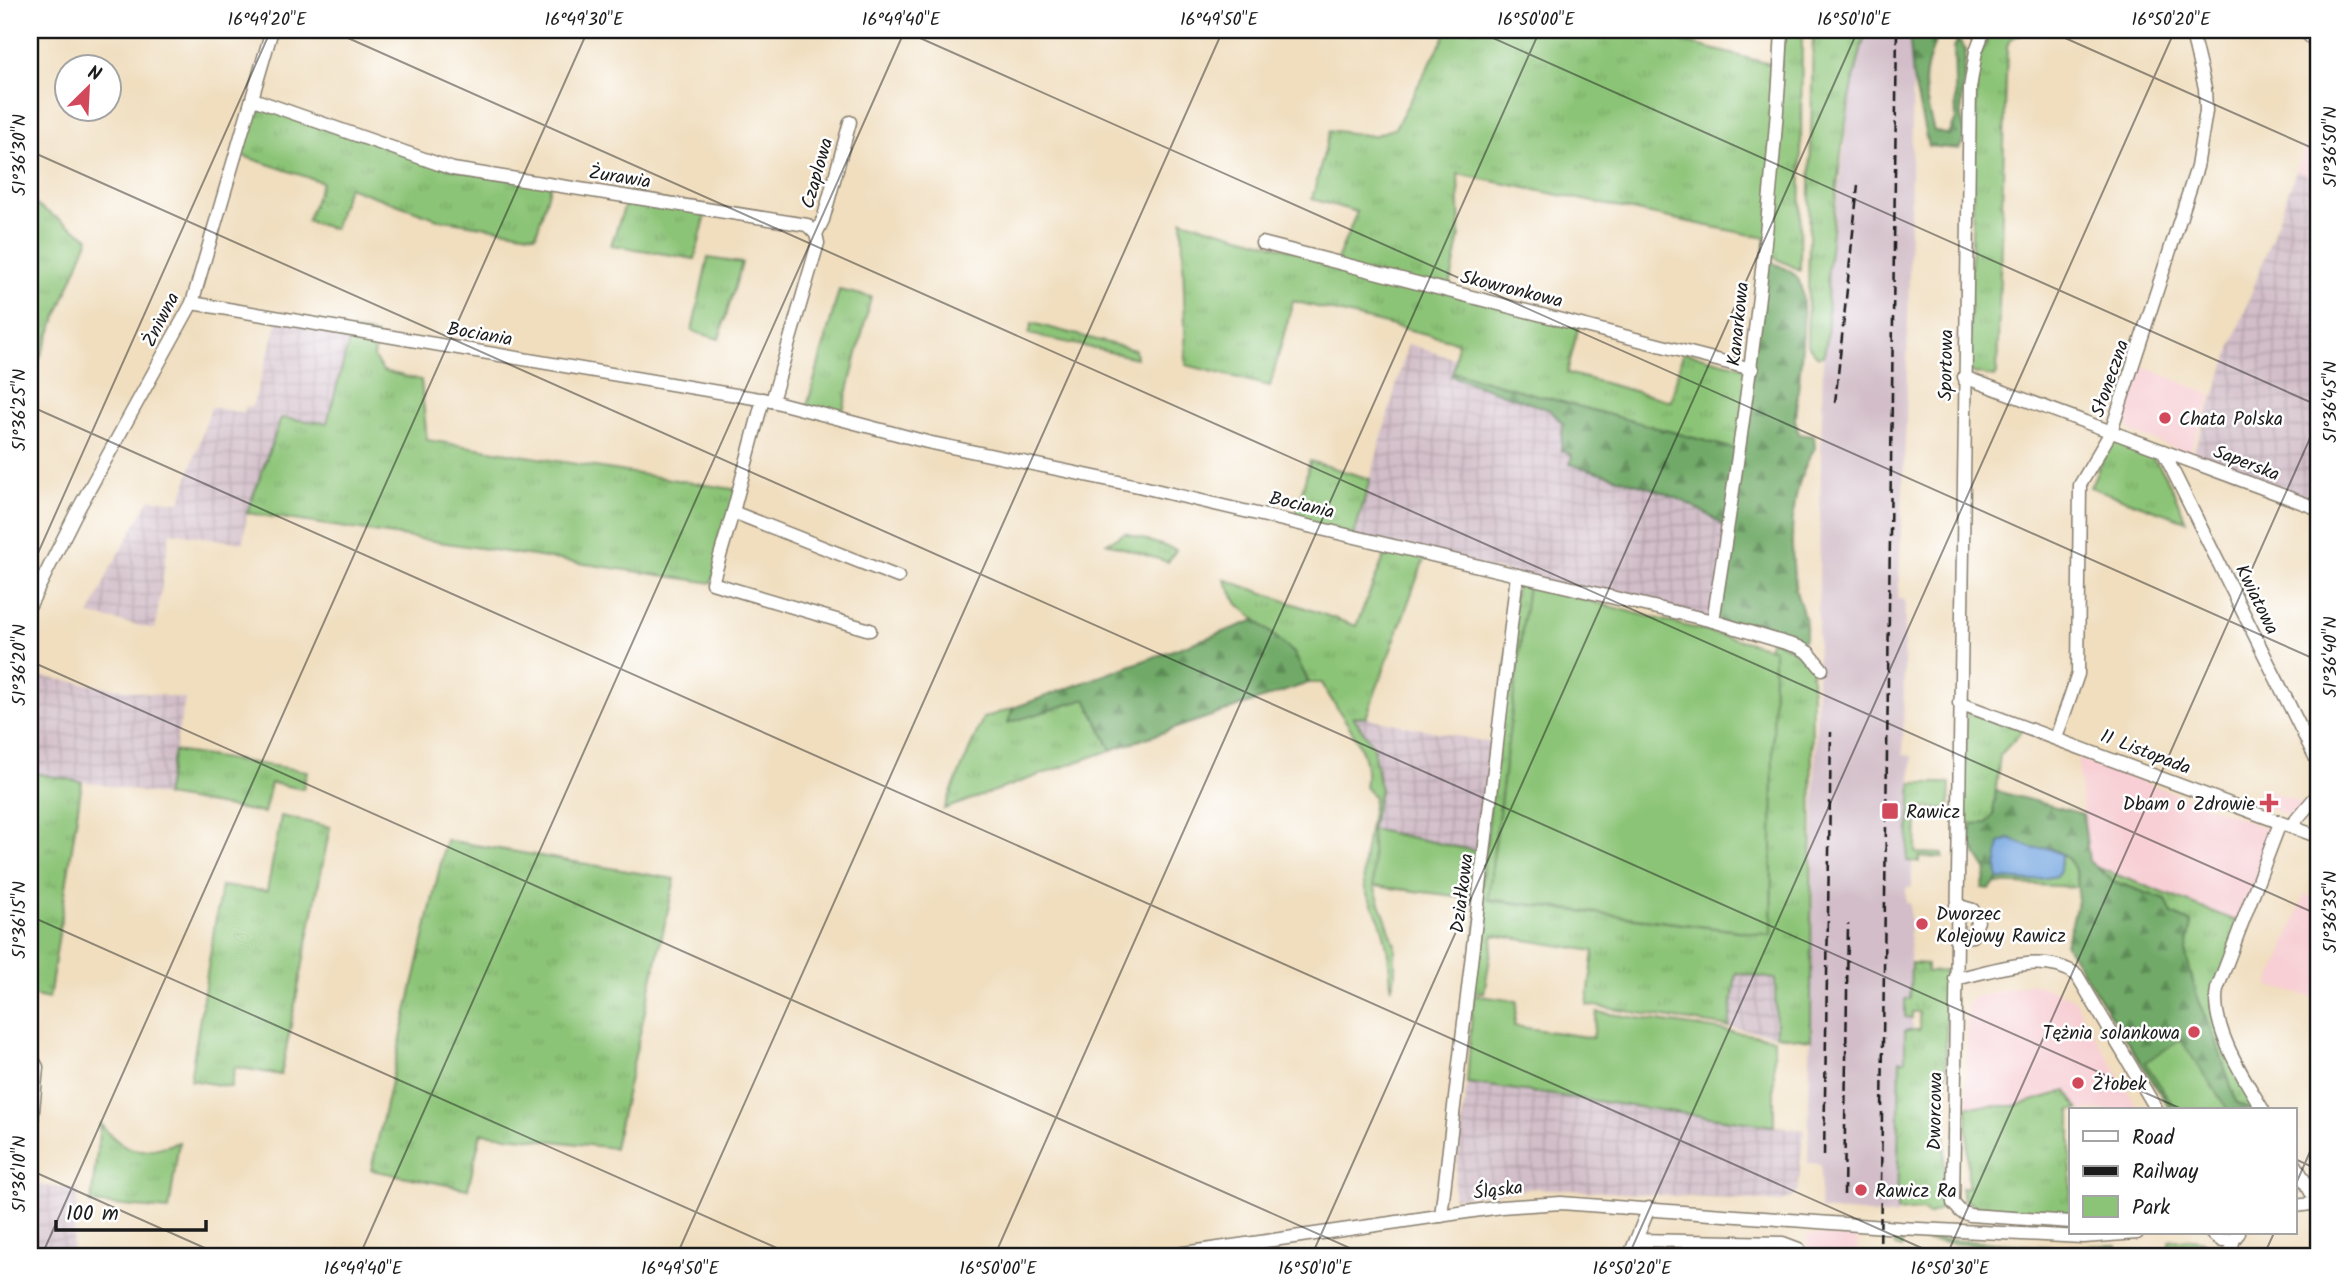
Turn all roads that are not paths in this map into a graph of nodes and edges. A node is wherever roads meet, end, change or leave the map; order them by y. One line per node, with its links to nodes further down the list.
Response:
1 (272, 30): 7 (street, Żniwna)
2 (1782, 30): 12 (street, Kanarkowa)
3 (1983, 30): 13 (street, Sportowa)
4 (2191, 30): 15 (street, Słoneczna)
5 (2303, 30): 6 (street)
6 (2319, 45)
7 (253, 99): 9 (street, Żurawia); 11 (street, Żniwna)
8 (850, 122): 9 (street, Czaplowa)
9 (816, 234): 14 (street)
10 (1262, 243): 12 (street, Skowronkowa)
11 (192, 303): 14 (street, Bociania); 21 (street, Żniwna)
12 (1752, 369): 22 (street, Kanarkowa)
13 (1964, 377): 15 (street, Saperska); 25 (street, Sportowa)
14 (767, 400): 18 (street); 19 (street, Bociania)
15 (2111, 432): 16 (street, Saperska); 26 (street, Słoneczna)
16 (2163, 451): 17 (street, Saperska); 27 (street, Kwiatowa)
17 (2319, 509)
18 (733, 512): 20 (street); 23 (street)
19 (1517, 575): 22 (street, Bociania); 42 (street, Działkowa)
20 (898, 577)
21 (30, 605)
22 (1713, 621): 24 (street, Bociania)
23 (870, 630)
24 (1822, 669)
25 (1959, 703): 26 (street, 11 Listopada); 31 (street, Dworcowa)
26 (2056, 738): 29 (street, 11 Listopada)
27 (2319, 765)
28 (2319, 793): 29 (street)
29 (2285, 825): 30 (street, 11 Listopada); 36 (street)
30 (2319, 837)
31 (1956, 905): 32 (street, Dworcowa); 32 (street)
32 (1955, 938): 33 (street, Dworcowa)
33 (1955, 979): 35 (street); 43 (street, Dworcowa)
34 (30, 1054): 37 (street)
35 (2156, 1108)
36 (2262, 1108)
37 (30, 1143)
38 (2296, 1166): 39 (street)
39 (2318, 1203): 40 (street)
40 (2296, 1206)
41 (1649, 1208): 42 (street, Śląska); 44 (street, Śląska); 47 (street)
42 (1441, 1216): 49 (street, Śląska)
43 (2069, 1222)
44 (2124, 1234)
45 (2212, 1234): 46 (street); 51 (street)
46 (2236, 1236): 52 (street)
47 (1636, 1240): 48 (street); 50 (street)
48 (1800, 1253)
49 (1156, 1257)
50 (1629, 1257)
51 (2223, 1257)
52 (2229, 1257)

